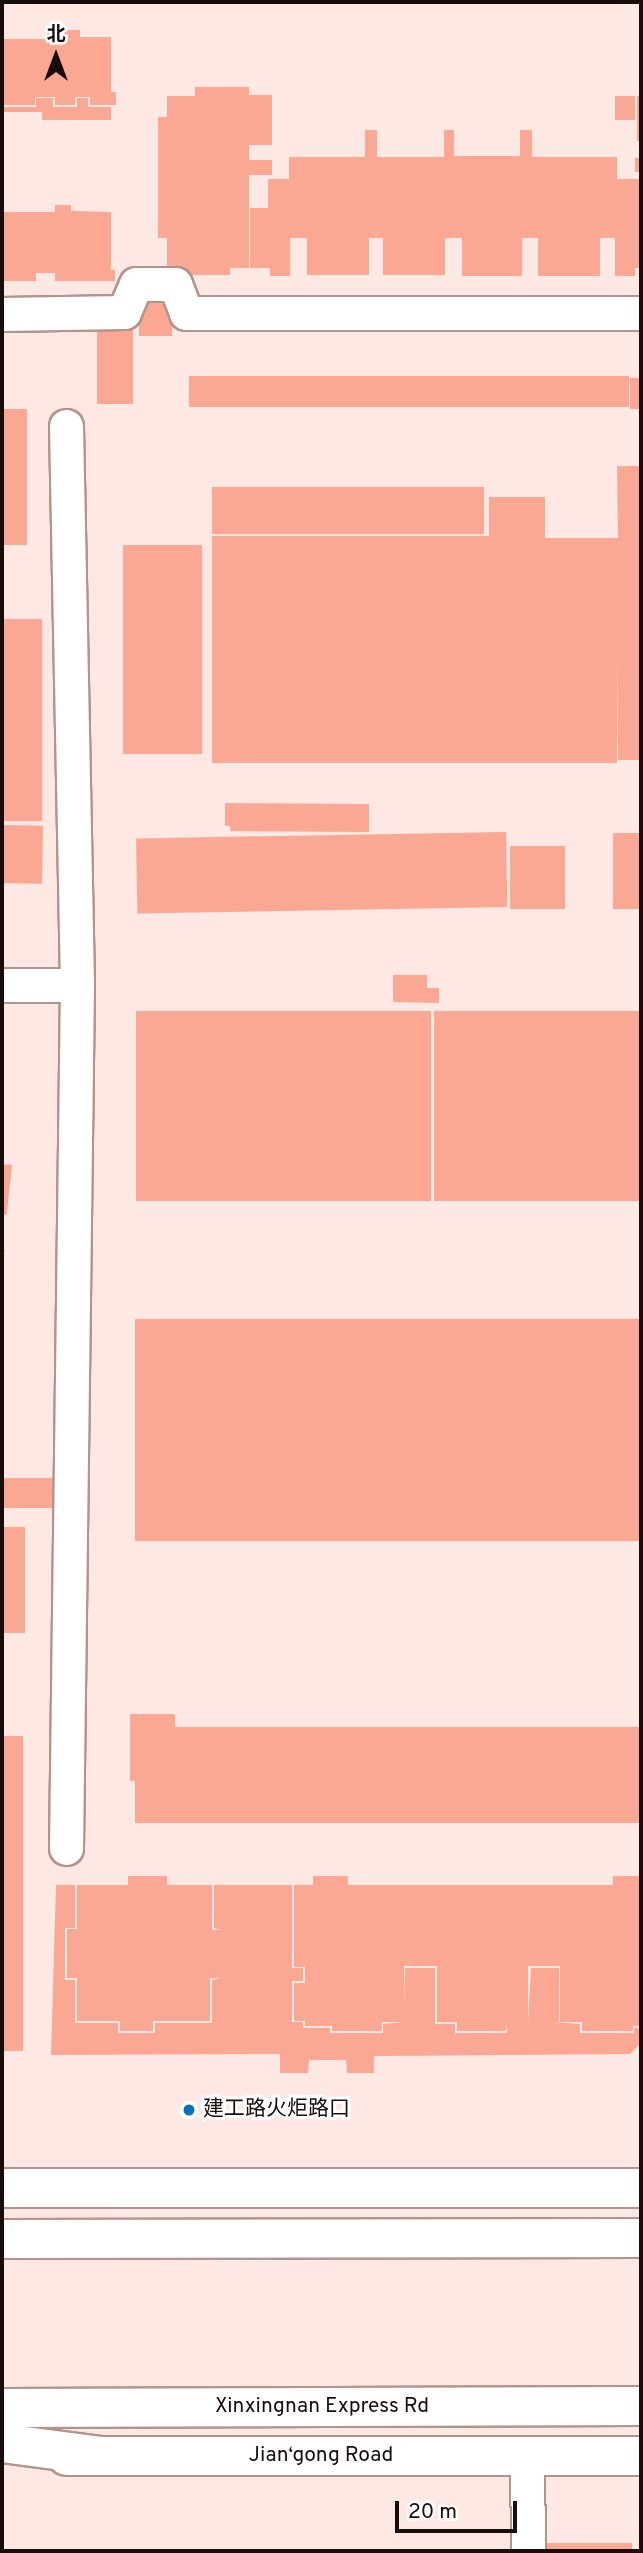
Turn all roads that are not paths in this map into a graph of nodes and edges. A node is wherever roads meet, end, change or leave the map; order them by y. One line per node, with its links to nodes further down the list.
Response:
1 (641, 313): 2 (street)
2 (2, 314)
3 (66, 426): 5 (street)
4 (2, 985): 5 (street)
5 (77, 985): 6 (street)
6 (66, 1849)
7 (2, 2188): 8 (main road)
8 (641, 2188)
9 (641, 2238): 10 (main road)
10 (2, 2239)
11 (641, 2406): 12 (main road, Xinxingnan Express Rd)
12 (2, 2408)
13 (2, 2443): 15 (main road)
14 (2, 2456): 15 (main road, Jian‘gong Road)
15 (101, 2456): 16 (main road, Jian‘gong Road)
16 (527, 2456): 17 (main road, Jian‘gong Road); 18 (street)
17 (641, 2456)
18 (528, 2551)

